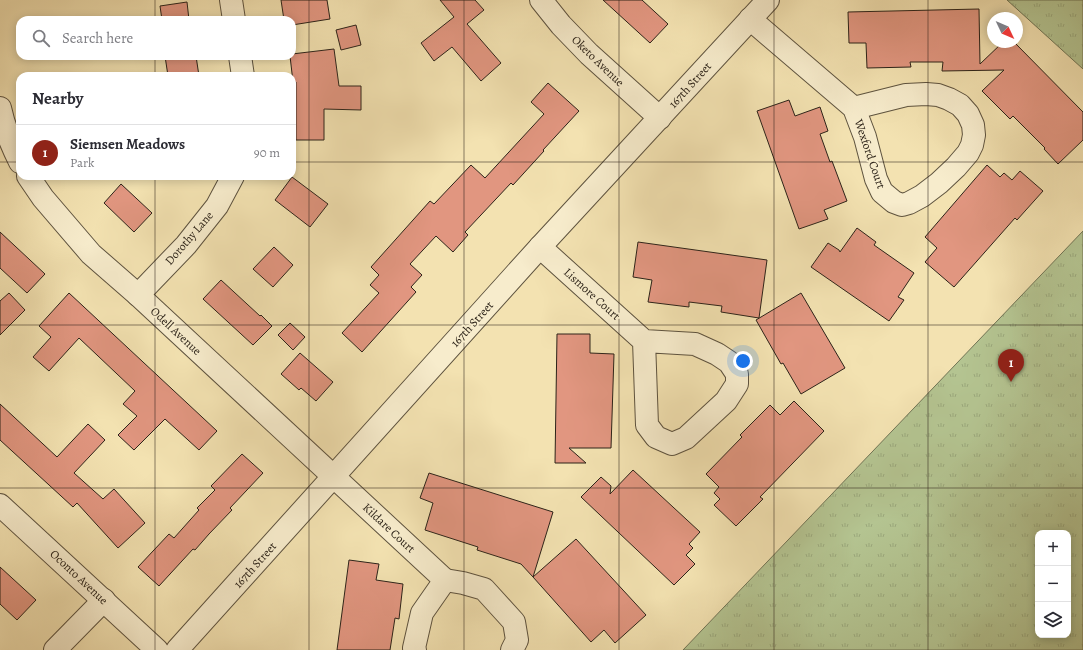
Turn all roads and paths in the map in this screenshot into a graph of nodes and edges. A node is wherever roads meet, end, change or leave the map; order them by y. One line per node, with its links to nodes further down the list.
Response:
1 (231, 0): 4 (street)
2 (541, 0): 10 (street, Oketo Avenue)
3 (768, 0): 5 (street, 167th Street)
4 (233, 16)
5 (750, 19): 9 (street, Wexford Court); 10 (street, 167th Street)
6 (241, 60): 7 (street)
7 (242, 72)
8 (0, 108): 11 (street)
9 (854, 108): 9 (street, Wexford Court)
10 (660, 118): 14 (street, 167th Street)
11 (16, 154)
12 (31, 180): 15 (street, Odell Avenue)
13 (231, 180): 15 (street, Dorothy Lane)
14 (540, 247): 16 (street, Lismore Court); 17 (street, 167th Street)
15 (138, 295): 17 (street, Odell Avenue)
16 (644, 341): 16 (street)
17 (334, 477): 19 (street, Kildare Court); 23 (street, 167th Street)
18 (0, 505): 20 (street, Oconto Avenue)
19 (445, 580): 24 (street); 25 (street)
20 (104, 600): 21 (street); 22 (street, Oconto Avenue)
21 (55, 650)
22 (157, 650)
23 (178, 650)
24 (415, 650)
25 (512, 650)

